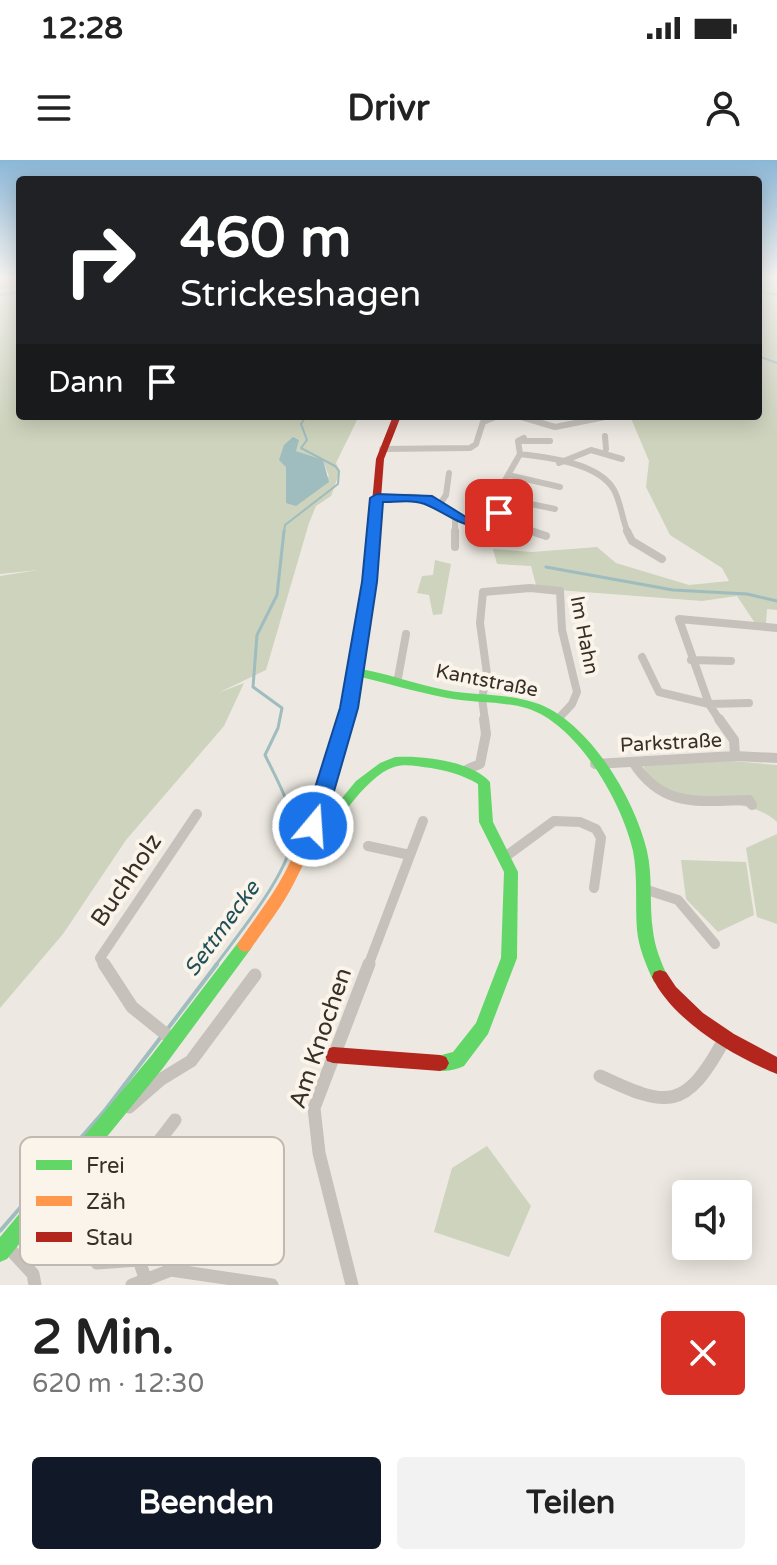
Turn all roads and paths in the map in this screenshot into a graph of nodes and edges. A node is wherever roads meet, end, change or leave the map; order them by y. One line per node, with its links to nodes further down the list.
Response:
1 (395, 420): 7 (street)
2 (485, 420): 7 (street)
3 (531, 420): 4 (street)
4 (590, 420)
5 (605, 436): 8 (street)
6 (550, 441): 9 (street)
7 (382, 449): 15 (street)
8 (606, 449): 10 (street); 11 (street)
9 (520, 454): 11 (street); 13 (street)
10 (622, 459)
11 (559, 463): 25 (street)
12 (449, 473): 17 (street)
13 (508, 475): 14 (street); 16 (street)
14 (560, 487)
15 (377, 498): 17 (street); 31 (street)
16 (502, 498): 18 (street); 19 (street)
17 (440, 504): 20 (street)
18 (555, 509)
19 (495, 517): 20 (street); 21 (street)
20 (455, 518): 24 (street)
21 (522, 528): 22 (street); 23 (street)
22 (512, 535)
23 (546, 536)
24 (455, 547)
25 (662, 559)
26 (777, 628): 29 (street, Parkstraße)
27 (406, 634): 32 (street)
28 (642, 657): 35 (street, Parkstraße)
29 (691, 660): 30 (street); 35 (street, Parkstraße)
30 (731, 661)
31 (356, 672): 32 (street, Kantstraße); 47 (street)
32 (398, 678): 33 (street, Kantstraße)
33 (482, 698): 36 (street, Kantstraße); 36 (street, Im Hahn); 41 (street)
34 (749, 703): 35 (street, Parkstraße)
35 (709, 704): 37 (street, Parkstraße)
36 (558, 719): 40 (street, Kantstraße)
37 (735, 756): 38 (street); 39 (street, Parkstraße)
38 (777, 758)
39 (633, 762): 40 (street, Parkstraße); 42 (street)
40 (595, 764): 50 (street, Kantstraße)
41 (468, 769): 47 (street); 48 (street)
42 (752, 805)
43 (197, 814): 53 (street, Buchholz)
44 (423, 821): 46 (street, Am Knochen)
45 (368, 846): 46 (street)
46 (410, 855): 55 (street, Am Knochen)
47 (299, 857): 53 (street)
48 (505, 857): 49 (street); 55 (street)
49 (594, 888)
50 (641, 888): 51 (street); 54 (street, Kantstraße)
51 (715, 944)
52 (255, 975): 59 (street)
53 (171, 1038): 59 (street)
54 (724, 1040): 56 (street, Kantstraße); 57 (street)
55 (333, 1055): 68 (street, Am Knochen)
56 (777, 1066)
57 (600, 1076)
58 (175, 1120): 60 (street)
59 (97, 1135)
60 (163, 1137)
61 (20, 1229): 62 (street)
62 (4, 1249): 63 (street)
63 (20, 1263)
64 (23, 1265): 66 (street)
65 (138, 1281): 67 (street)
66 (35, 1285)
67 (272, 1285)
68 (352, 1285)

